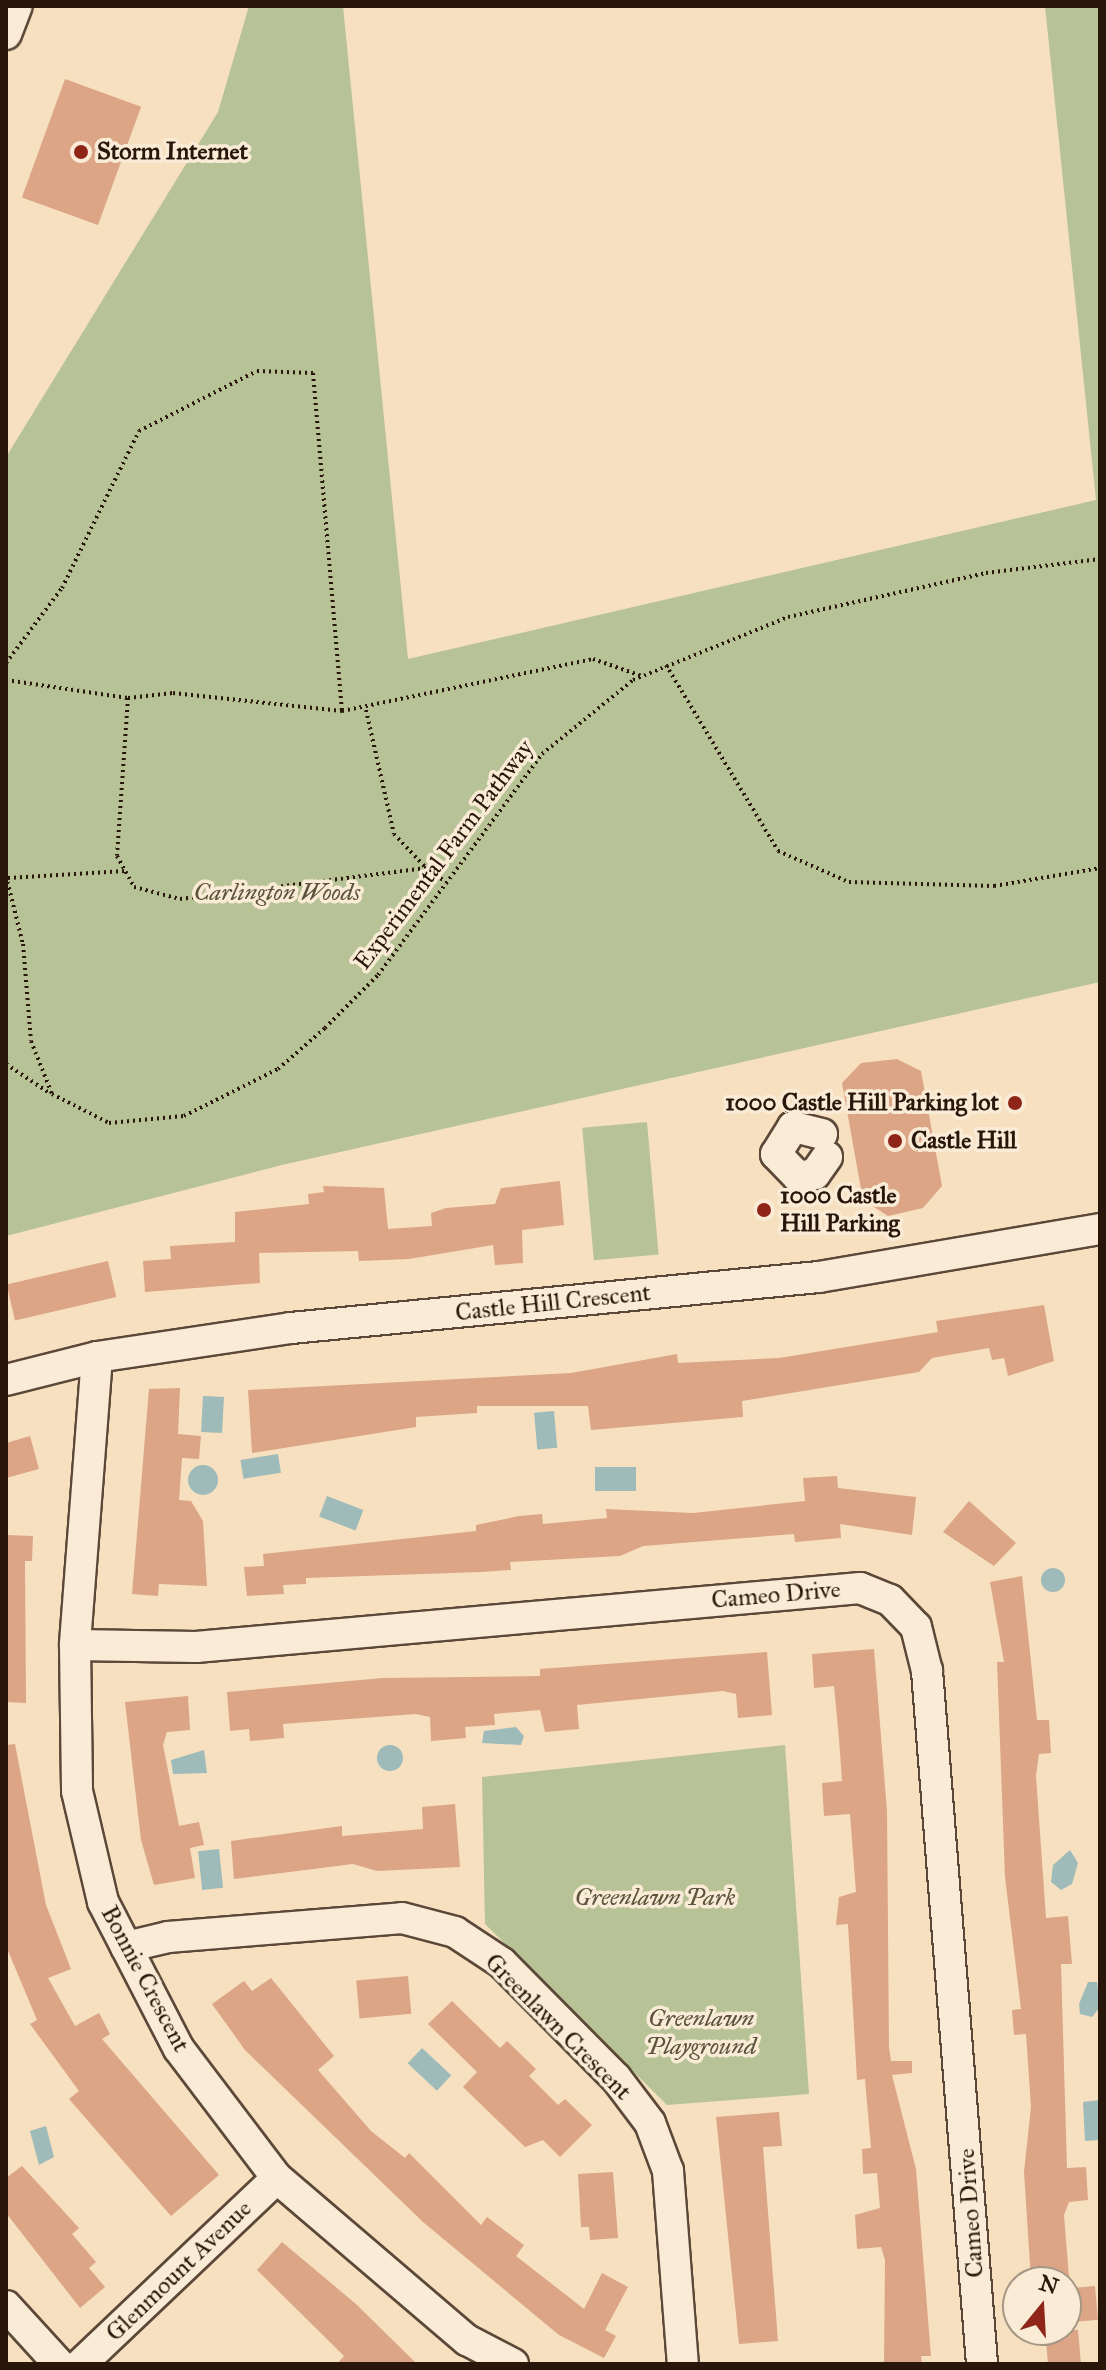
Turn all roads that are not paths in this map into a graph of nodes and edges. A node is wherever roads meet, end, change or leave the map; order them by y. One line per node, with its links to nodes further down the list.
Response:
1 (17, 6): 2 (street)
2 (6, 34)
3 (1100, 1229): 4 (street, Castle Hill Crescent)
4 (97, 1357): 5 (street, Castle Hill Crescent); 6 (street, Bonnie Crescent)
5 (6, 1380)
6 (75, 1645): 7 (street, Bonnie Crescent); 14 (street, Cameo Drive)
7 (126, 1947): 8 (street, Bonnie Crescent); 13 (street, Greenlawn Crescent)
8 (277, 2178): 11 (street, Glenmount Avenue); 12 (street, Bonnie Crescent)
9 (6, 2306): 10 (street)
10 (59, 2364)
11 (81, 2364)
12 (513, 2364)
13 (683, 2364)
14 (982, 2364)

